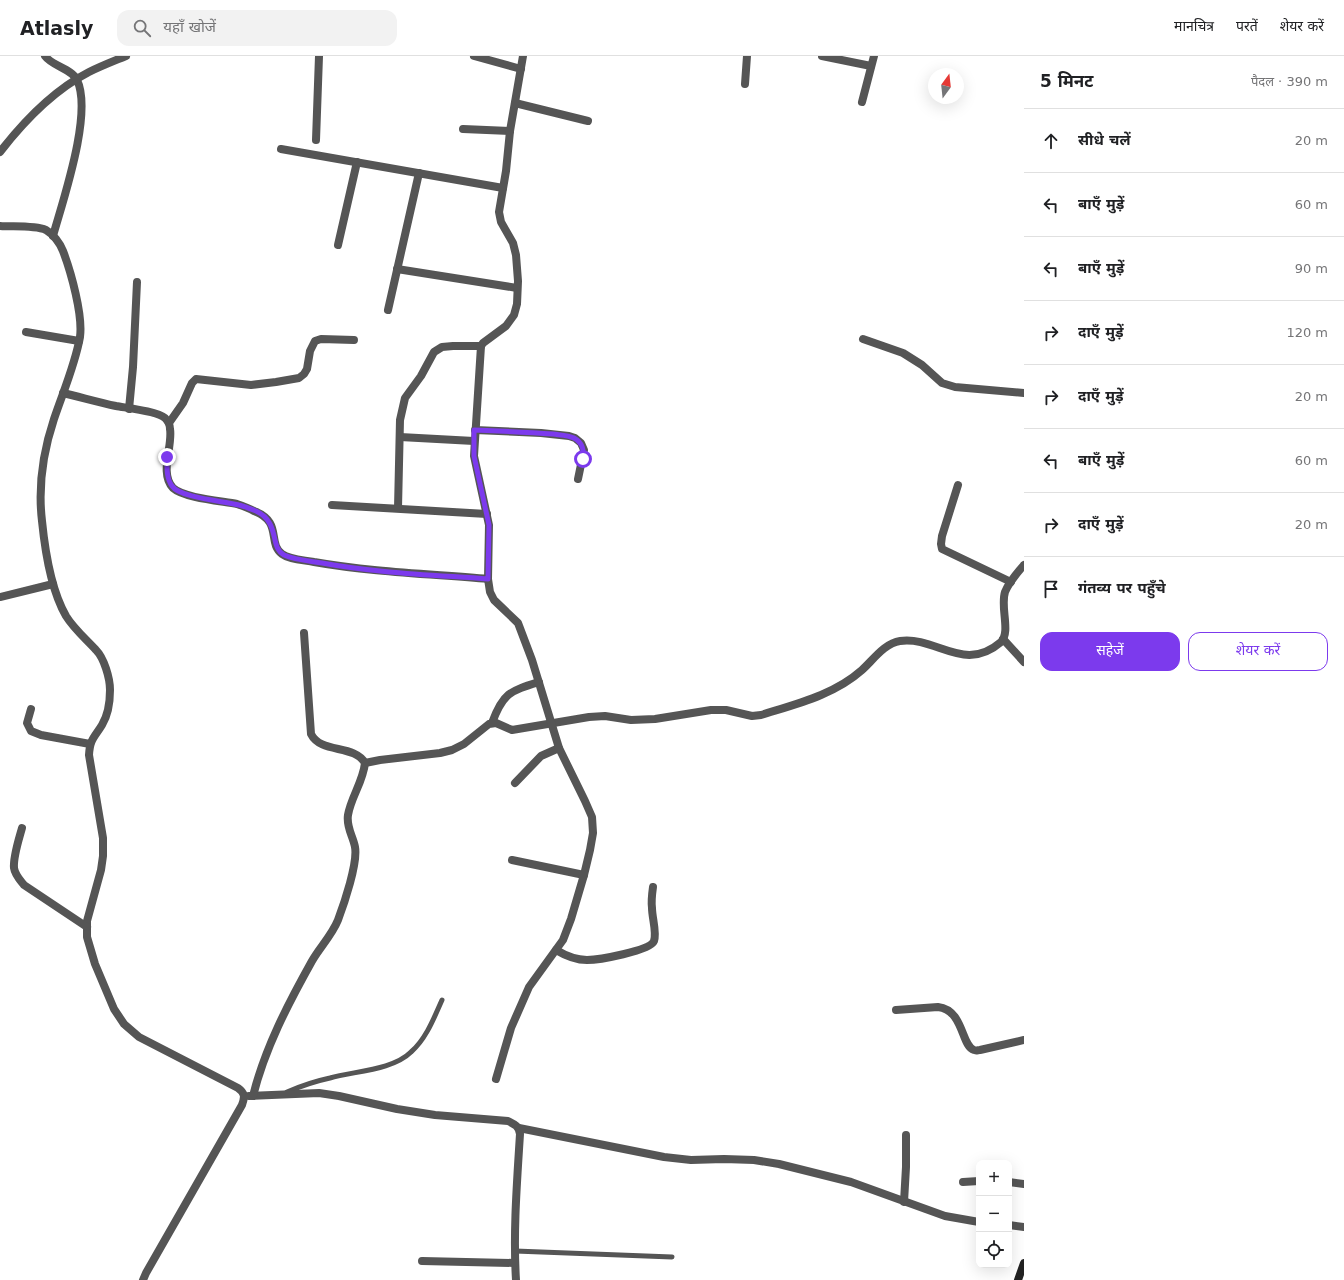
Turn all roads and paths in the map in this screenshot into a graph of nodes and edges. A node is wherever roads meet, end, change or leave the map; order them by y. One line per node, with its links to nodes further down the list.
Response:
1 (45, 56): 11 (street)
2 (319, 56): 18 (street)
3 (474, 56): 10 (street)
4 (523, 56): 10 (street)
5 (747, 56): 12 (street)
6 (822, 56): 9 (street)
7 (874, 56): 9 (street)
8 (123, 57): 11 (street)
9 (871, 66): 13 (street)
10 (521, 69): 14 (street)
11 (76, 79): 20 (street); 25 (street)
12 (745, 84)
13 (862, 102)
14 (514, 104): 15 (street); 17 (street)
15 (588, 121)
16 (463, 130): 17 (street)
17 (510, 131): 23 (street)
18 (316, 140)
19 (281, 149): 21 (street)
20 (0, 152)
21 (357, 162): 22 (street); 26 (street)
22 (419, 173): 23 (street); 27 (street)
23 (503, 188): 29 (street)
24 (0, 226): 25 (street)
25 (53, 236): 34 (street)
26 (338, 245)
27 (397, 269): 29 (street); 30 (street)
28 (137, 282): 38 (street)
29 (517, 288): 35 (street)
30 (388, 310)
31 (26, 332): 34 (street)
32 (863, 338): 37 (street)
33 (354, 340): 39 (street)
34 (79, 342): 36 (street)
35 (481, 346): 40 (street); 41 (street)
36 (63, 393): 38 (street); 51 (street)
37 (1024, 393)
38 (129, 409): 39 (street)
39 (169, 423): 49 (street)
40 (474, 430): 42 (street); 43 (street)
41 (400, 437): 42 (street); 46 (street)
42 (474, 441): 47 (street)
43 (578, 478)
44 (958, 485): 50 (street)
45 (332, 505): 46 (street)
46 (398, 508): 47 (street)
47 (487, 514): 49 (street)
48 (1024, 565): 50 (street)
49 (488, 579): 56 (street)
50 (1011, 582): 54 (street)
51 (54, 584): 52 (street); 60 (street)
52 (0, 596)
53 (304, 633): 62 (street)
54 (1003, 639): 55 (street); 59 (street)
55 (1024, 662)
56 (538, 682): 58 (street); 59 (street)
57 (31, 709): 60 (street)
58 (492, 723): 59 (street); 62 (street)
59 (552, 724): 61 (street)
60 (90, 744): 68 (street)
61 (559, 748): 63 (street); 66 (street)
62 (365, 763): 75 (street)
63 (515, 783)
64 (22, 828): 68 (street)
65 (512, 860): 66 (street)
66 (584, 875): 69 (street)
67 (653, 887): 69 (street)
68 (87, 927): 75 (street)
69 (556, 950): 73 (street)
70 (442, 1000): 74 (lane)
71 (896, 1010): 72 (street)
72 (1024, 1040)
73 (496, 1079)
74 (281, 1095): 75 (street); 76 (street)
75 (249, 1096): 91 (street)
76 (519, 1128): 82 (street); 86 (street)
77 (906, 1136): 82 (street)
78 (976, 1181): 79 (street)
79 (963, 1182)
80 (1012, 1182): 81 (street)
81 (1024, 1184)
82 (904, 1202): 83 (street)
83 (976, 1221)
84 (1012, 1226): 85 (street)
85 (1024, 1227)
86 (515, 1251): 87 (lane); 89 (street)
87 (672, 1257)
88 (422, 1261): 89 (street)
89 (515, 1263): 92 (street)
90 (1024, 1263): 93 (street)
91 (143, 1280)
92 (516, 1280)
93 (1018, 1280)

